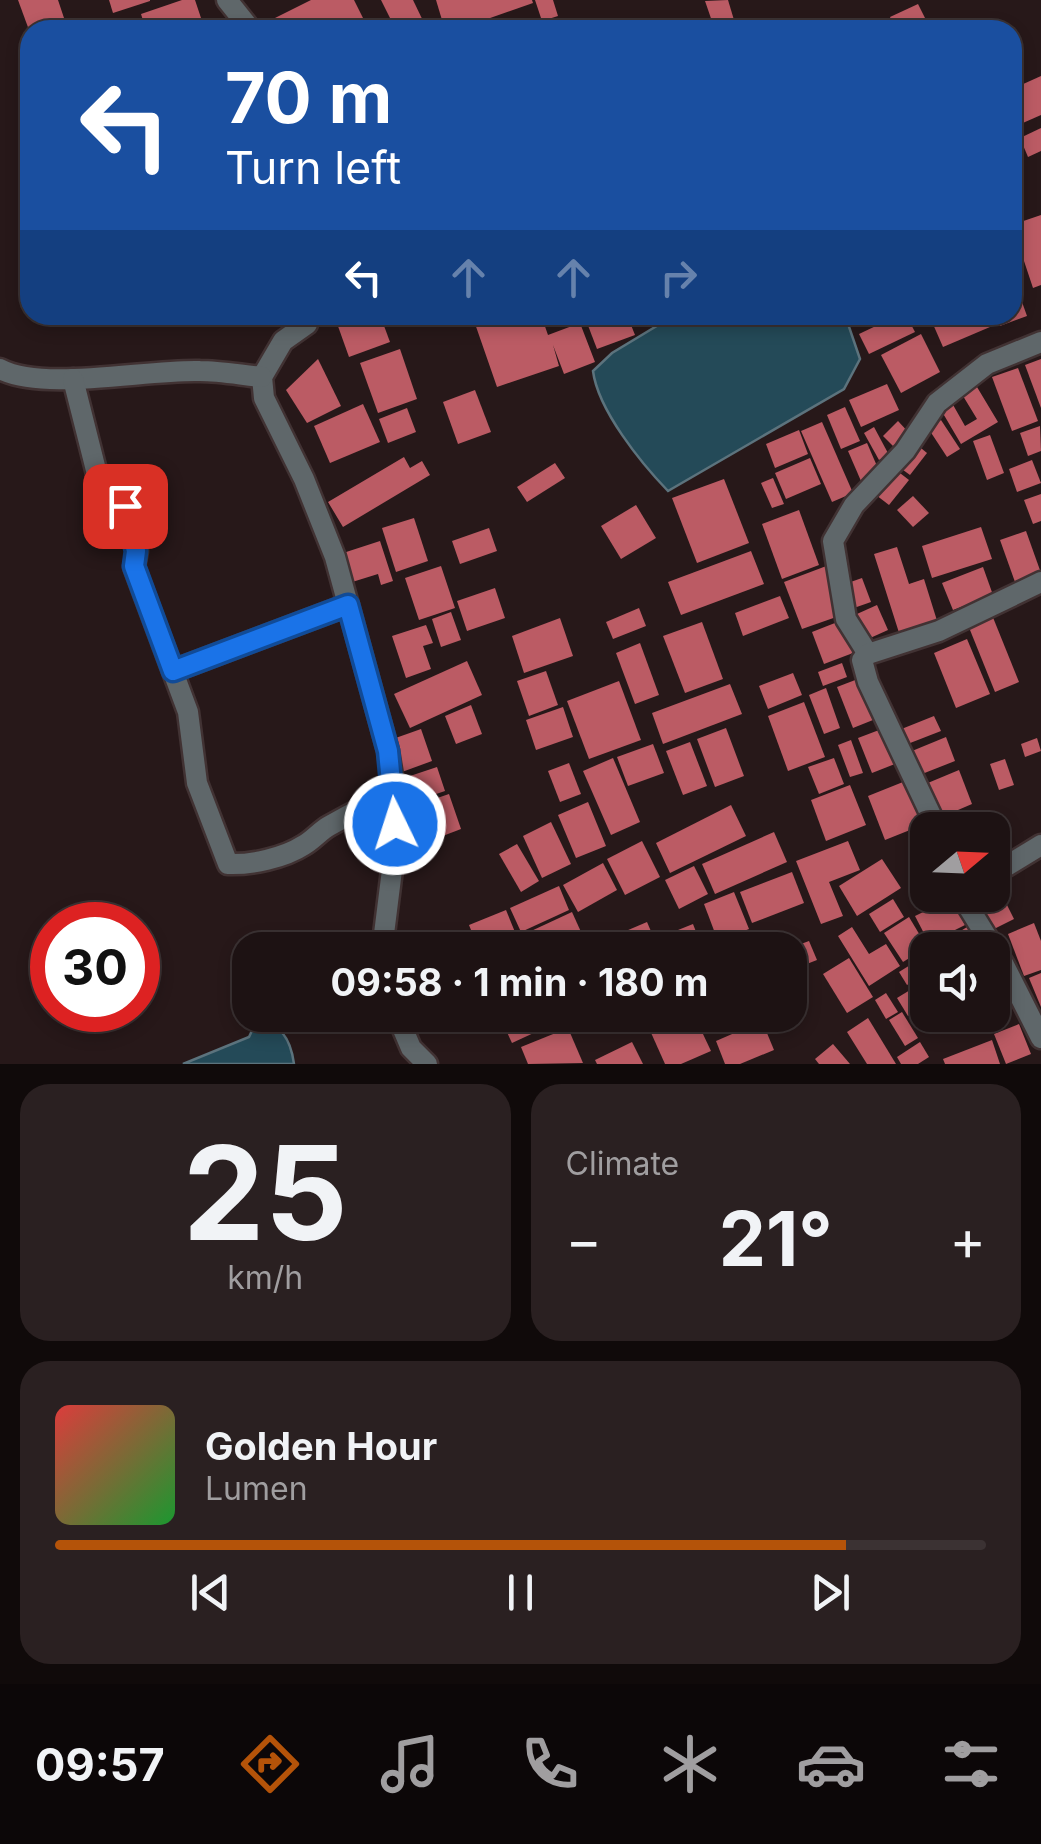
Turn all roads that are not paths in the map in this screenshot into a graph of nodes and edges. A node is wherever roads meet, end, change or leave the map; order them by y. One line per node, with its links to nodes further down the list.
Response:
1 (227, 0): 2 (street)
2 (243, 20)
3 (302, 325): 6 (street)
4 (1041, 342): 10 (street)
5 (2, 375): 7 (street)
6 (262, 377): 7 (street); 9 (street)
7 (72, 379): 11 (street)
8 (1041, 582): 10 (street)
9 (348, 605): 11 (street); 12 (street)
10 (868, 654): 13 (street)
11 (173, 671): 12 (street)
12 (393, 794): 17 (street)
13 (929, 812)
14 (1041, 845): 15 (street)
15 (1010, 864)
16 (971, 912): 19 (street)
17 (384, 932)
18 (404, 1032): 20 (street)
19 (1041, 1038)
20 (427, 1064)

